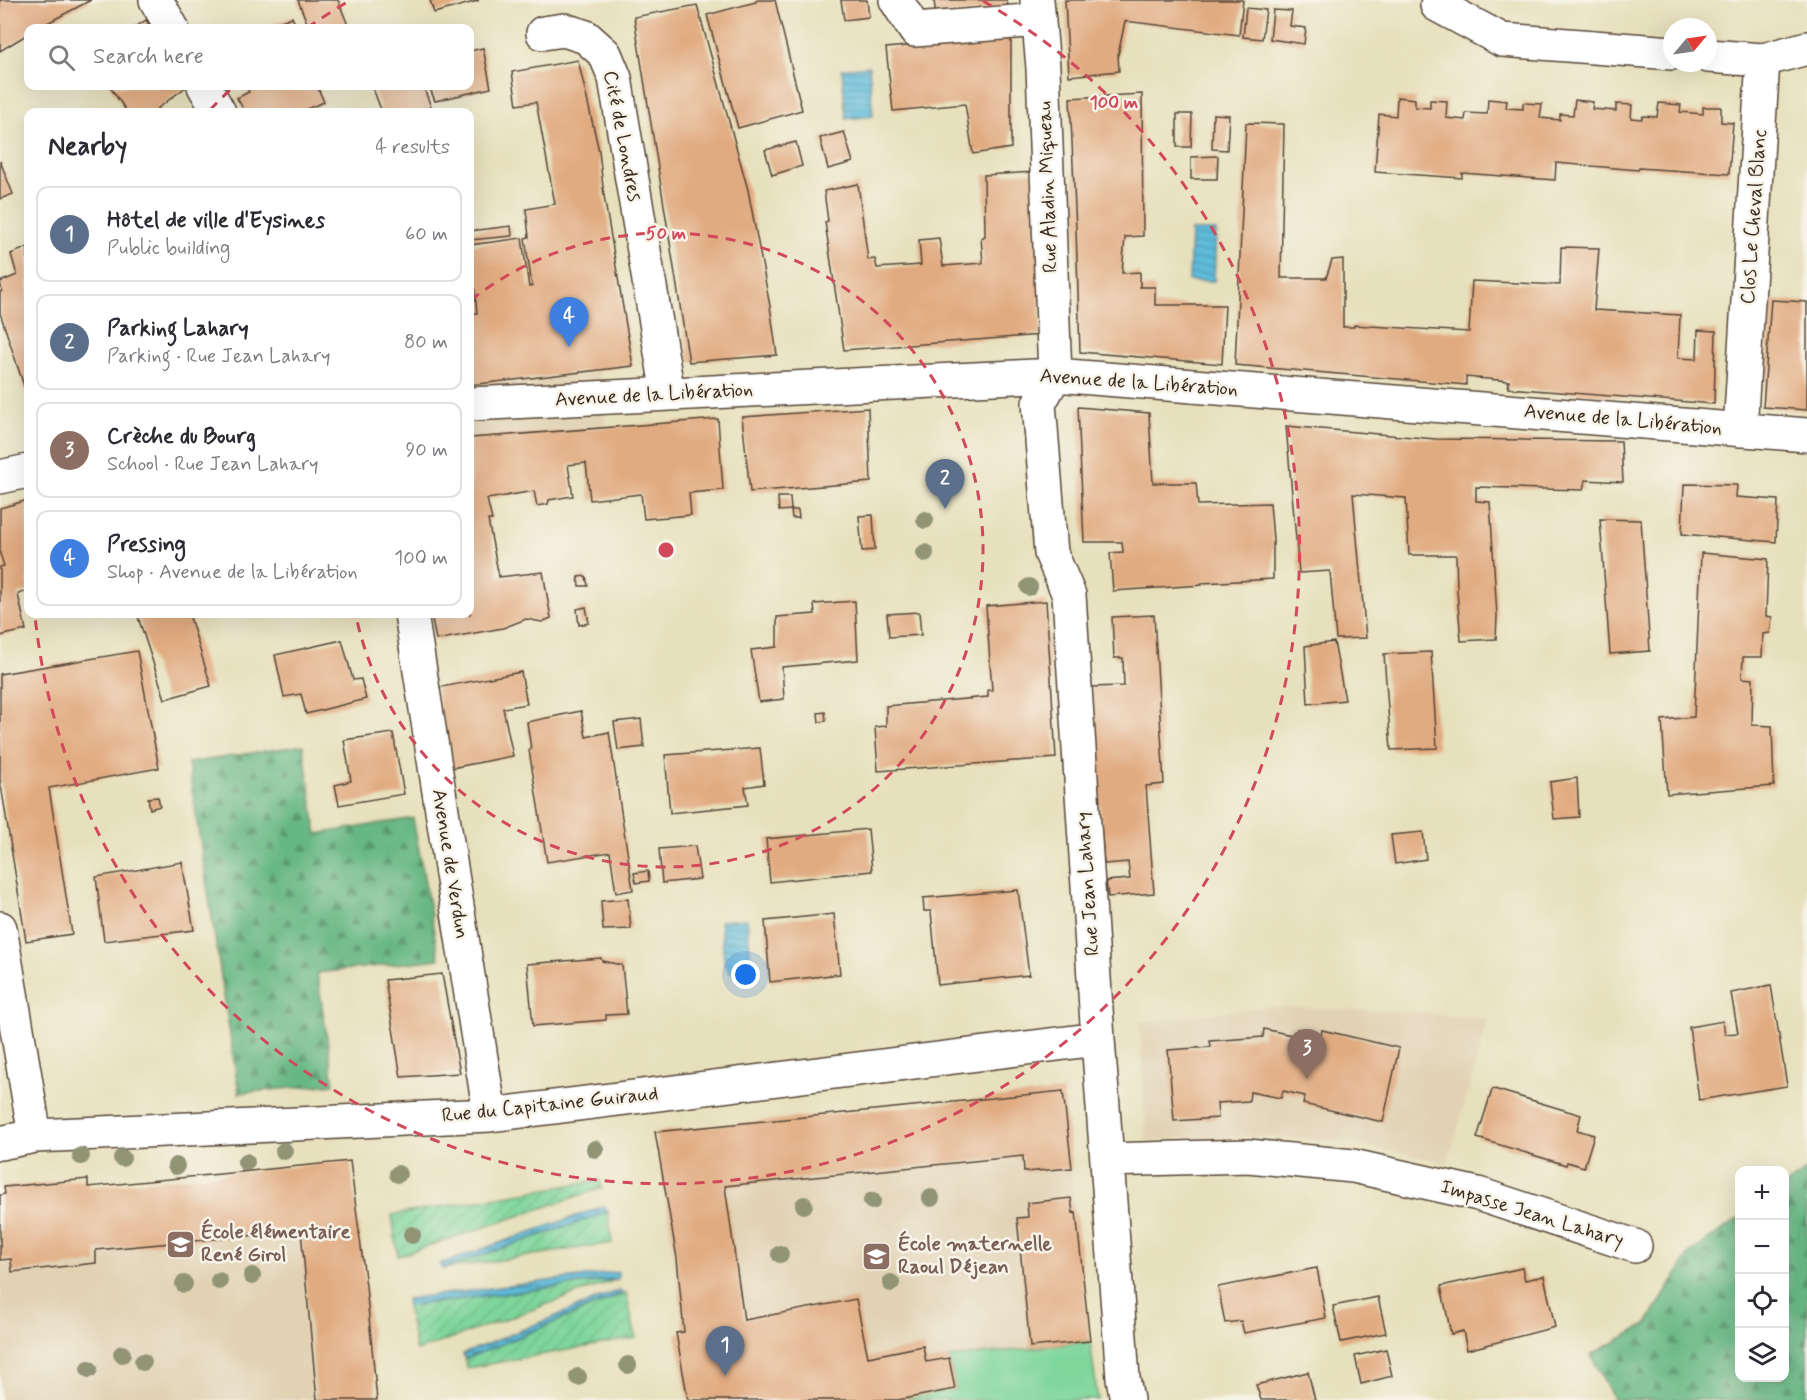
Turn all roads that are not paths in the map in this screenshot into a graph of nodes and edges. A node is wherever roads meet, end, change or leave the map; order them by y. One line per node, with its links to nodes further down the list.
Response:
1 (156, 0): 5 (street)
2 (896, 0): 4 (street)
3 (1437, 5): 8 (street)
4 (1038, 10): 13 (street, Rue Aladin Miqueau)
5 (170, 24)
6 (543, 33): 14 (street, Cité de Londres)
7 (1807, 48): 10 (street)
8 (1663, 52)
9 (1717, 57): 10 (street)
10 (1764, 60): 16 (street, Clos Le Cheval Blanc)
11 (206, 90): 12 (street)
12 (217, 108)
13 (1055, 375): 14 (street, Avenue de la Libération); 16 (street, Avenue de la Libération); 22 (street, Rue Jean Lahary)
14 (668, 394): 15 (street, Avenue de la Libération)
15 (474, 404)
16 (1740, 430): 17 (street, Avenue de la Libération)
17 (1807, 435)
18 (24, 472): 19 (street)
19 (0, 477)
20 (412, 618): 23 (street, Avenue de Verdun)
21 (0, 928): 24 (street)
22 (1098, 1040): 23 (street, Rue du Capitaine Guiraud); 26 (street, Rue Jean Lahary)
23 (490, 1115): 24 (street, Rue du Capitaine Guiraud)
24 (35, 1136): 25 (street, Rue du Capitaine Guiraud)
25 (0, 1143)
26 (1107, 1160): 27 (street, Impasse Jean Lahary); 28 (street, Rue Jean Lahary)
27 (1635, 1246)
28 (1127, 1400)

